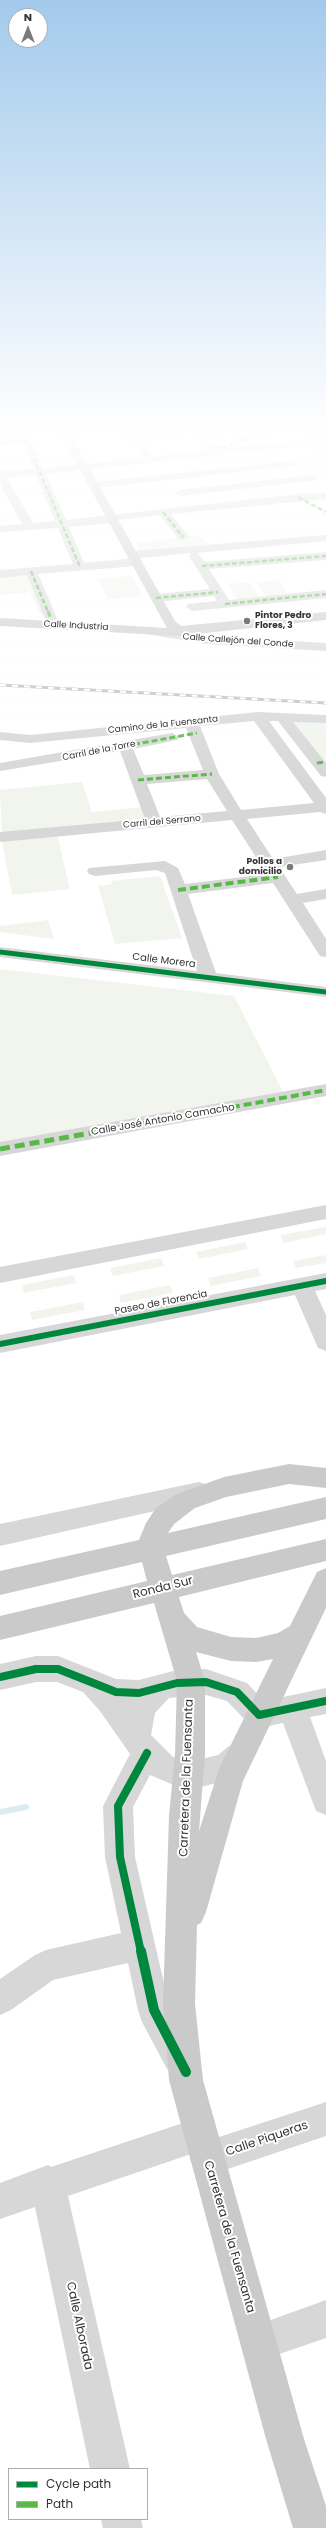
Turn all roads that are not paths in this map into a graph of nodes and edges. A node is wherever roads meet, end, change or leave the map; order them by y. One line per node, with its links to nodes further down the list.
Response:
1 (73, 548): 7 (street)
2 (130, 548): 6 (main road)
3 (214, 548): 4 (street)
4 (191, 550): 6 (street); 8 (street)
5 (326, 556): 8 (street)
6 (135, 558): 7 (street); 13 (main road)
7 (80, 566): 9 (street)
8 (202, 566): 11 (street)
9 (31, 571): 10 (street); 17 (street)
10 (0, 574)
11 (218, 592): 13 (street); 14 (street)
12 (326, 594): 14 (street)
13 (156, 598): 18 (main road)
14 (225, 604): 15 (street)
15 (192, 607)
16 (326, 616): 21 (main road)
17 (51, 619)
18 (168, 620): 20 (main road); 21 (main road)
19 (0, 622): 20 (main road, Calle Industria)
20 (151, 631): 21 (street, Calle Callejón del Conde)
21 (184, 633): 22 (street, Calle Callejón del Conde)
22 (326, 647)
23 (258, 716): 24 (street, Camino de la Fuensanta); 26 (street, Camino de la Fuensanta); 33 (street)
24 (283, 718): 25 (street, Camino de la Fuensanta); 31 (street)
25 (326, 719)
26 (194, 728): 28 (street, Camino de la Fuensanta); 29 (street, Carril de la Torre); 34 (street)
27 (0, 736): 28 (street, Camino de la Fuensanta)
28 (30, 738): 30 (street)
29 (125, 746): 30 (street, Carril de la Torre); 35 (street)
30 (38, 762): 32 (street, Carril de la Torre)
31 (323, 766): 33 (street)
32 (0, 767)
33 (297, 770): 36 (street)
34 (212, 774): 35 (street); 37 (street)
35 (138, 782): 38 (street)
36 (325, 808): 37 (street, Carril del Serrano)
37 (236, 814): 38 (street, Carril del Serrano); 41 (street)
38 (154, 822): 39 (street, Carril del Serrano)
39 (0, 837)
40 (326, 855): 41 (street)
41 (274, 870): 43 (street); 45 (street)
42 (95, 871): 43 (street)
43 (178, 890): 48 (street)
44 (326, 894): 45 (street)
45 (293, 900): 46 (street)
46 (323, 942)
47 (0, 952): 48 (street, Calle Morera)
48 (208, 976): 49 (street, Calle Morera)
49 (254, 981): 50 (street, Calle Morera); 51 (street, Calle Morera)
50 (326, 986)
51 (326, 992)
52 (326, 1090): 53 (street, Calle José Antonio Camacho)
53 (0, 1149)
54 (326, 1212): 55 (street)
55 (0, 1275)
56 (326, 1281): 57 (street, Paseo de Florencia)
57 (302, 1286): 58 (street); 59 (street, Paseo de Florencia)
58 (326, 1342)
59 (0, 1344)
60 (326, 1478): 61 (main road)
61 (224, 1487): 63 (street); 64 (main road)
62 (326, 1508): 64 (main road)
63 (0, 1535)
64 (150, 1546): 67 (main road); 68 (main road, Carretera de la Fuensanta)
65 (326, 1550): 68 (main road, Ronda Sur)
66 (326, 1580): 72 (main road, Carretera de la Fuensanta)
67 (0, 1582)
68 (162, 1588): 70 (main road, Carretera de la Fuensanta); 71 (main road, Ronda Sur)
69 (326, 1607): 72 (main road)
70 (172, 1619): 72 (main road); 74 (main road, Carretera de la Fuensanta)
71 (0, 1628)
72 (296, 1638): 79 (main road, Carretera de la Fuensanta)
73 (0, 1677): 75 (street)
74 (191, 1681): 76 (street); 79 (street); 82 (main road, Carretera de la Fuensanta)
75 (91, 1682): 76 (street); 80 (street)
76 (160, 1688): 80 (street)
77 (326, 1701): 78 (street)
78 (293, 1710): 79 (street); 83 (street)
79 (259, 1716): 81 (main road, Carretera de la Fuensanta)
80 (142, 1746): 82 (street); 85 (street)
81 (239, 1756): 82 (street); 84 (main road, Carretera de la Fuensanta)
82 (188, 1774): 84 (main road, Carretera de la Fuensanta)
83 (326, 1801)
84 (182, 1940): 87 (main road, Carretera de la Fuensanta)
85 (139, 1945): 86 (street); 87 (street)
86 (0, 1999)
87 (186, 2072): 89 (main road, Carretera de la Fuensanta)
88 (326, 2119): 89 (street, Calle Piqueras)
89 (204, 2146): 90 (street, Calle Piqueras); 93 (main road, Carretera de la Fuensanta)
90 (48, 2184): 91 (street, Calle Piqueras); 94 (street, Calle Alborada)
91 (0, 2201)
92 (326, 2319): 93 (street)
93 (259, 2342): 95 (main road, Carretera de la Fuensanta)
94 (110, 2468)
95 (313, 2528)

